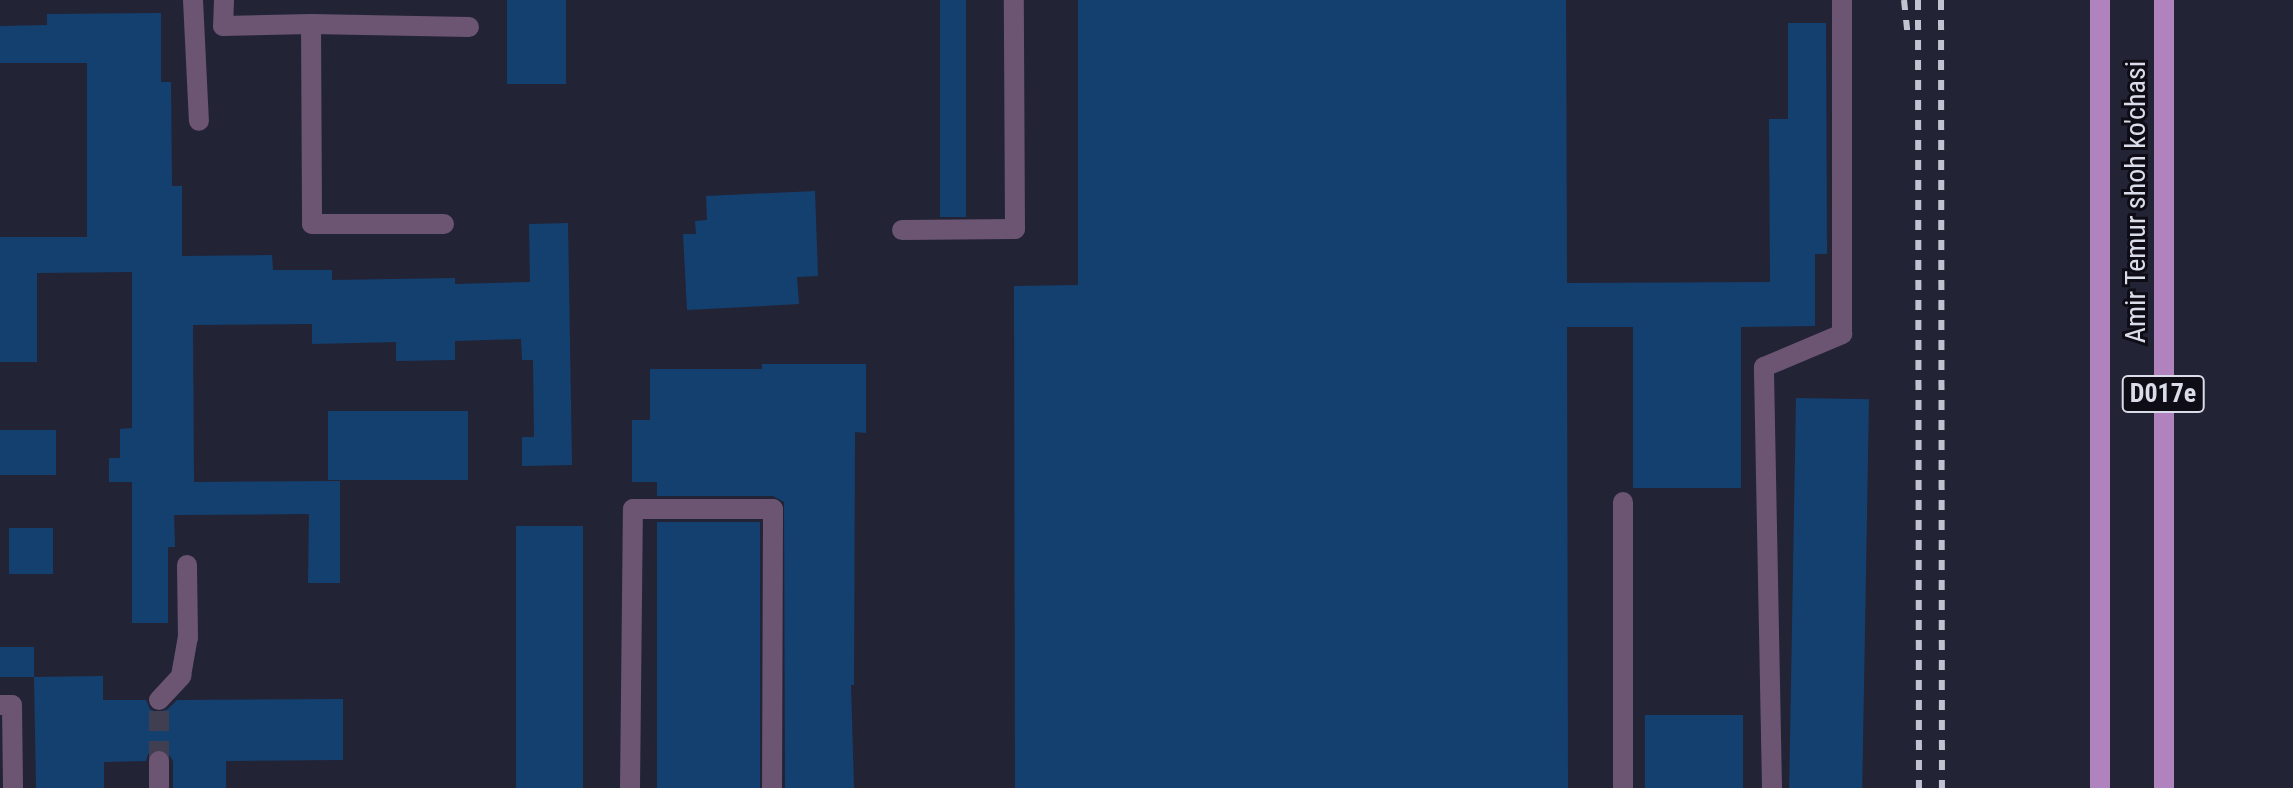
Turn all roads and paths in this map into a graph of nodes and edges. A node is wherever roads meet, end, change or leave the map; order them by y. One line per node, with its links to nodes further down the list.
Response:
1 (193, 0): 9 (lane)
2 (224, 0): 7 (lane)
3 (1014, 0): 11 (lane)
4 (1842, 0): 22 (lane)
5 (2100, 0): 23 (main road, Amir Temur shoh ko'chasi / D017e)
6 (2164, 0): 24 (main road, Amir Temur shoh ko'chasi / D017e)
7 (311, 24): 8 (lane); 10 (lane)
8 (469, 27)
9 (199, 121)
10 (444, 224)
11 (902, 230)
12 (1623, 502): 21 (lane)
13 (187, 565): 14 (lane)
14 (159, 700)
15 (0, 705): 17 (lane)
16 (159, 761): 18 (lane)
17 (13, 787)
18 (159, 788)
19 (630, 788): 20 (lane)
20 (772, 788)
21 (1623, 788)
22 (1772, 788)
23 (2100, 788)
24 (2164, 788)

